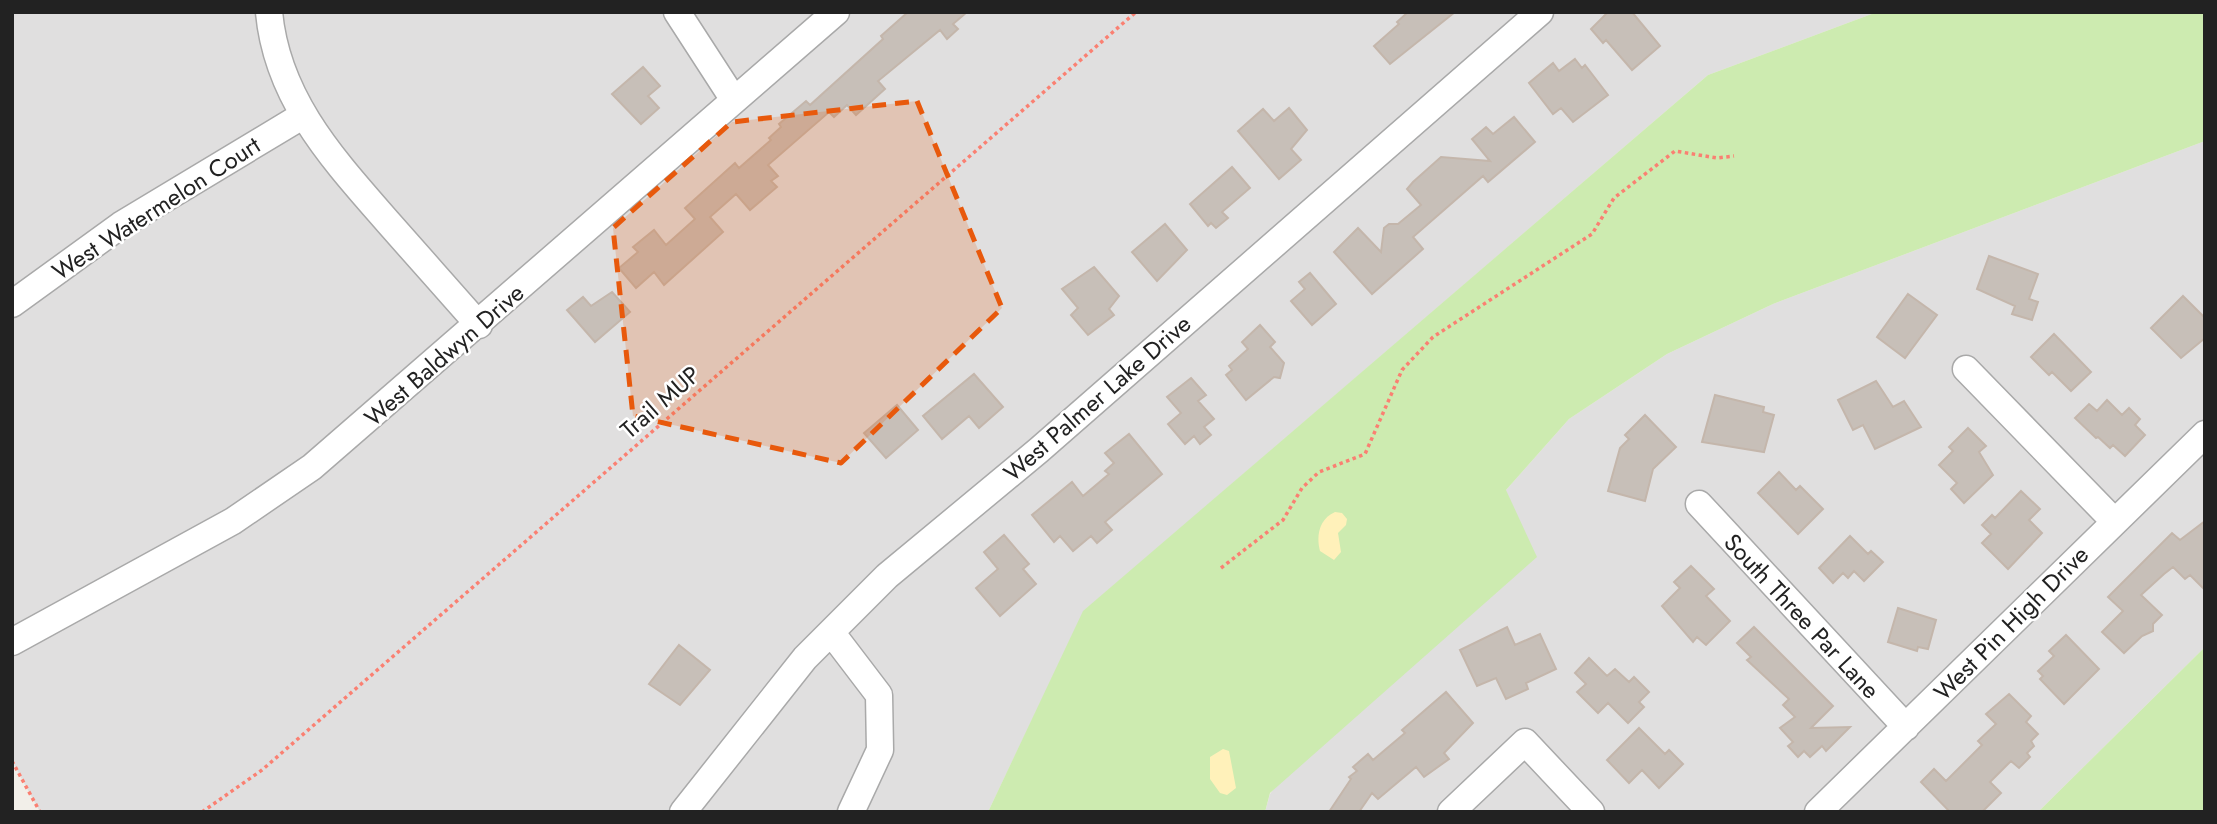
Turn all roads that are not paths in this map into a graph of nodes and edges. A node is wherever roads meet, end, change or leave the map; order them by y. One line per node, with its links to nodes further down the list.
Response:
1 (269, 12): 6 (street)
2 (677, 12): 5 (street)
3 (836, 12): 5 (street, West Baldwyn Drive)
4 (1540, 12): 13 (street, West Palmer Lake Drive)
5 (734, 100): 8 (street, West Baldwyn Drive)
6 (302, 116): 7 (street, West Watermelon Court); 8 (street)
7 (12, 304)
8 (479, 325): 14 (street, West Baldwyn Drive)
9 (1965, 369): 12 (street)
10 (2205, 435): 12 (street, West Pin High Drive)
11 (1699, 504): 15 (street, South Three Par Lane)
12 (2113, 522): 15 (street, West Pin High Drive)
13 (831, 632): 16 (street, West Palmer Lake Drive); 17 (street)
14 (12, 642)
15 (1906, 727): 20 (street, West Pin High Drive)
16 (683, 812)
17 (851, 812)
18 (1451, 812): 19 (street)
19 (1591, 812)
20 (1818, 812)

